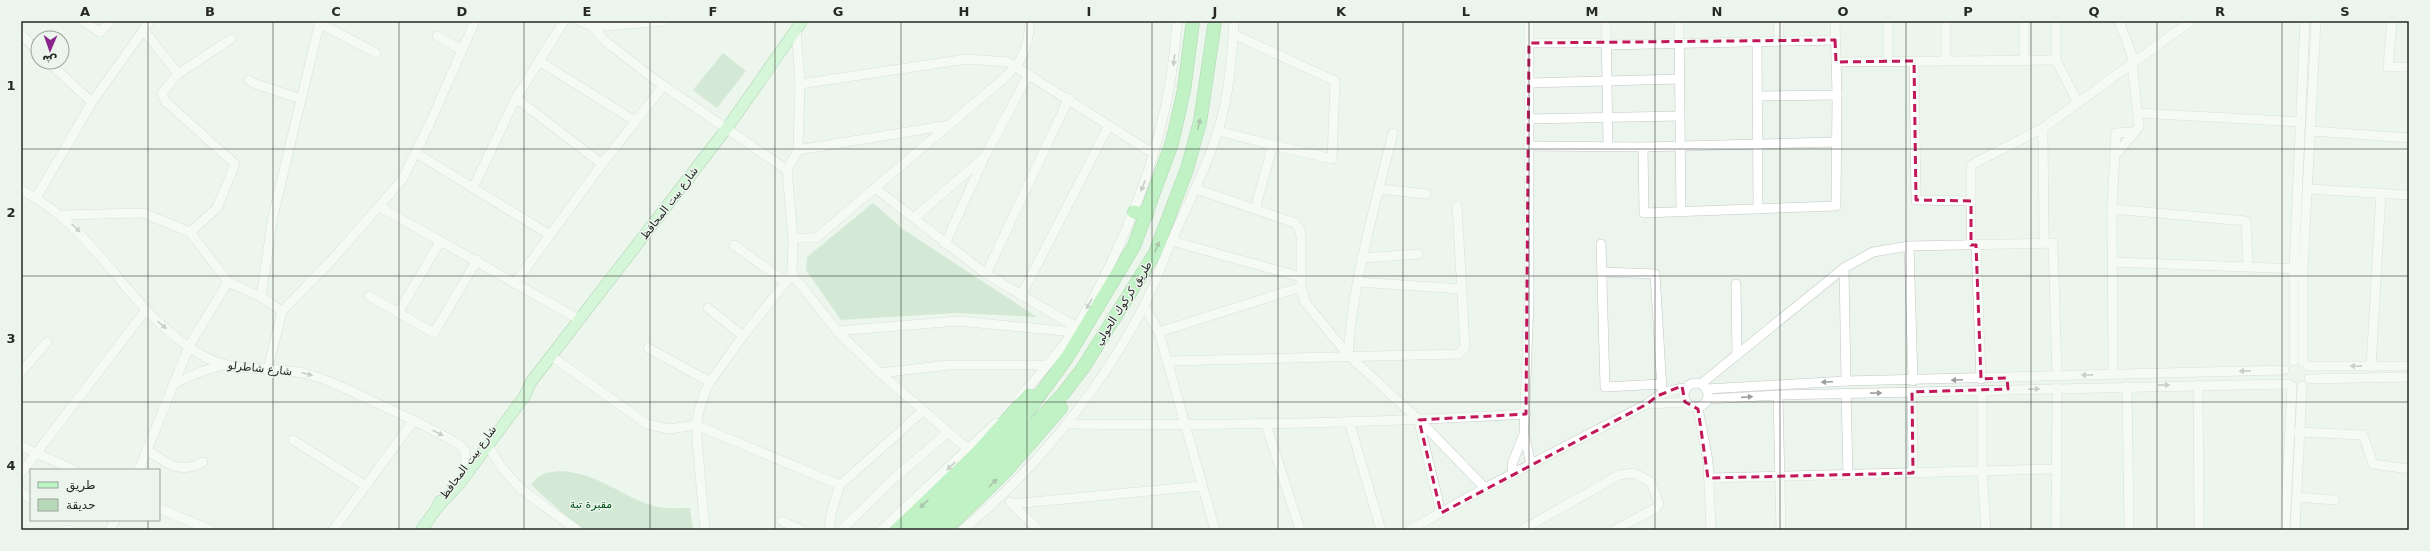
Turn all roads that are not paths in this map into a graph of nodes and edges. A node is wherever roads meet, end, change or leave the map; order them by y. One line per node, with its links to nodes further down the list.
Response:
1 (83, 21): 2 (street)
2 (111, 21)
3 (150, 21): 31 (street)
4 (475, 21): 43 (street)
5 (564, 21): 48 (street)
6 (582, 21): 30 (street)
7 (664, 21): 28 (street)
8 (1030, 21): 53 (street)
9 (1177, 21): 98 (street, one-way to 98)
10 (1193, 21): 88 (highway, طريق كركوك الحولي)
11 (1215, 21): 95 (highway, طريق كركوك الحولي, one-way to 11)
12 (1234, 21): 33 (street)
13 (1529, 21): 39 (street)
14 (1606, 21): 41 (street)
15 (1678, 21): 42 (street)
16 (1778, 21): 37 (street)
17 (1835, 21): 36 (street)
18 (1888, 21): 49 (street)
19 (1946, 21): 45 (street)
20 (2024, 21): 46 (street)
21 (2056, 21): 47 (street)
22 (2119, 21): 51 (street)
23 (2191, 21): 51 (street)
24 (2305, 21): 77 (street)
25 (2316, 21): 84 (street)
26 (2392, 21): 54 (street)
27 (319, 22): 44 (street); 68 (street)
28 (642, 22): 30 (street)
29 (799, 25): 62 (street); 80 (main road, شارع بيت المحافظ)
30 (593, 27): 63 (street)
31 (143, 29): 56 (street); 69 (street)
32 (21, 34): 40 (street)
33 (1233, 34): 83 (street); 90 (street)
34 (437, 36): 43 (street)
35 (231, 39): 56 (street)
36 (1835, 40): 37 (street); 52 (street)
37 (1778, 41): 38 (street)
38 (1757, 42): 42 (street); 65 (street)
39 (1529, 43): 41 (street); 61 (street)
40 (30, 44)
41 (1606, 44): 42 (street); 60 (street)
42 (1679, 44): 58 (street)
43 (462, 50): 97 (street)
44 (376, 53)
45 (1946, 60): 46 (street); 50 (street)
46 (2024, 60): 47 (street)
47 (2056, 60): 70 (street)
48 (539, 61): 66 (street); 76 (street)
49 (1888, 61): 50 (street); 52 (street)
50 (1914, 61): 113 (street)
51 (2133, 61): 70 (street); 71 (street)
52 (1836, 62): 64 (street)
53 (1016, 66): 57 (street); 62 (street); 78 (street)
54 (2409, 67)
55 (57, 70): 69 (street)
56 (178, 74): 124 (street)
57 (1029, 74): 67 (street); 99 (street)
58 (1680, 79): 60 (street); 73 (street)
59 (249, 80): 68 (street)
60 (1607, 82): 61 (street); 74 (street)
61 (1529, 83): 75 (street)
62 (800, 84): 96 (street)
63 (664, 85): 76 (street); 80 (street)
64 (1837, 95): 65 (street); 87 (street)
65 (1757, 96): 89 (street)
66 (516, 98): 101 (street); 103 (street)
67 (1069, 98): 79 (street); 144 (street)
68 (301, 99): 155 (street)
69 (92, 102): 112 (street)
70 (2078, 103): 81 (street)
71 (2138, 113): 72 (street); 82 (street)
72 (2150, 113): 77 (street); 82 (street)
73 (1680, 116): 74 (street); 92 (street)
74 (1607, 118): 75 (street); 93 (street)
75 (1529, 119): 91 (street)
76 (635, 121): 101 (street)
77 (2300, 122): 141 (street)
78 (949, 125): 96 (street); 104 (street)
79 (1109, 125): 98 (street); 154 (street)
80 (727, 128): 102 (street); 161 (main road, شارع بيت المحافظ)
81 (2043, 128): 113 (street); 129 (street)
82 (2137, 129): 100 (street); 100 (street)
83 (1218, 131): 90 (street); 106 (street)
84 (2312, 131): 86 (street); 107 (street)
85 (1393, 133): 105 (street)
86 (2409, 138)
87 (1837, 142): 89 (street); 117 (street)
88 (1172, 143): 95 (highway); 122 (highway, طريق كركوك الحولي)
89 (1757, 144): 92 (street); 117 (street)
90 (1273, 145): 116 (street)
91 (1528, 146): 93 (street); 213 (street)
92 (1681, 146): 94 (street); 120 (street)
93 (1608, 147): 94 (street)
94 (1643, 147): 120 (street)
95 (1193, 149): 180 (highway, طريق كركوك الحولي, one-way to 95)
96 (798, 150): 102 (street)
97 (416, 153): 103 (street); 115 (street)
98 (1154, 154): 119 (street, one-way to 119)
99 (985, 156): 123 (street); 131 (street)
100 (2115, 156): 118 (street)
101 (602, 164): 125 (street)
102 (787, 170): 126 (street)
103 (473, 188): 125 (street)
104 (875, 188): 123 (street); 126 (street)
105 (1379, 188): 110 (street); 136 (street)
106 (1196, 189): 116 (street); 127 (street)
107 (2308, 189): 109 (street); 141 (street)
108 (21, 190): 112 (street, شارع شاطرلو)
109 (2381, 193): 111 (street); 177 (street)
110 (1426, 194)
111 (2409, 195)
112 (36, 198): 121 (street, شارع شاطرلو)
113 (1971, 201): 133 (street)
114 (1457, 206): 152 (street)
115 (380, 207): 128 (street); 159 (street)
116 (1255, 209): 145 (street)
117 (1758, 209): 120 (street)
118 (2112, 209): 138 (street); 139 (street)
119 (1134, 212): 122 (highway); 162 (street, one-way to 162)
120 (1681, 212)
121 (61, 215): 124 (street); 158 (street, شارع شاطرلو, one-way to 158)
122 (1147, 215): 172 (highway, طريق كركوك الحولي)
123 (914, 218): 131 (street)
124 (190, 232): 146 (street)
125 (550, 235): 149 (street)
126 (793, 238): 143 (street)
127 (1172, 241): 145 (street); 156 (street)
128 (440, 242): 137 (street); 160 (street)
129 (2044, 243): 133 (street); 185 (street)
130 (734, 244): 147 (street)
131 (945, 244): 144 (street)
132 (1601, 244): 142 (street)
133 (1973, 245): 134 (street); 188 (street)
134 (1909, 246): 140 (street); 191 (street)
135 (1418, 254): 136 (street)
136 (1362, 258): 148 (street)
137 (477, 260): 149 (street); 160 (street)
138 (2112, 262): 139 (street); 184 (street)
139 (2248, 267): 141 (street)
140 (1844, 268): 170 (street); 190 (street)
141 (2299, 269): 174 (street)
142 (1602, 272): 202 (street); 202 (street)
143 (792, 274): 147 (street); 163 (street)
144 (986, 274): 154 (street)
145 (1301, 277): 151 (street)
146 (228, 282): 155 (street); 167 (street)
147 (786, 282): 165 (street)
148 (1358, 282): 152 (street); 169 (street)
149 (515, 283): 161 (street)
150 (1736, 284): 170 (street)
151 (1301, 287): 164 (street); 169 (street)
152 (1461, 289): 169 (street)
153 (369, 296): 160 (street)
154 (1021, 296): 162 (street)
155 (261, 297): 159 (street)
156 (1144, 306): 164 (street); 217 (street)
157 (708, 308): 165 (street)
158 (145, 311): 167 (street, شارع شاطرلو, one-way to 167); 230 (street)
159 (282, 311): 179 (street)
160 (398, 313)
161 (580, 320): 171 (main road, شارع بيت المحافظ)
162 (1075, 330): 163 (street); 176 (street)
163 (837, 331): 183 (street)
164 (1160, 332): 173 (street)
165 (743, 336): 193 (street)
166 (47, 342): 182 (street)
167 (189, 346): 175 (street, شارع شاطرلو); 194 (street)
168 (648, 348): 193 (street)
169 (1348, 355): 173 (street); 215 (street)
170 (1737, 355): 197 (street)
171 (551, 356): 192 (main road, شارع بيت المحافظ); 219 (street)
172 (1068, 356): 225 (highway, طريق كركوك الحولي); 273 (highway, one-way to 273)
173 (1167, 361): 220 (street)
174 (2301, 363): 177 (street, one-way to 174); 181 (street); 189 (street)
175 (223, 365): 179 (street, شارع شاطرلو); 194 (street)
176 (1047, 365): 183 (street); 229 (street)
177 (2371, 366): 178 (street)
178 (2409, 366)
179 (268, 368): 214 (street, شارع شاطرلو, one-way to 214)
180 (1083, 368): 225 (highway, طريق كركوك الحولي); 276 (highway, one-way to 180)
181 (2284, 370): 184 (street, one-way to 184); 196 (street)
182 (21, 372)
183 (880, 373): 212 (street)
184 (2113, 374): 185 (street, one-way to 185)
185 (2056, 376): 187 (street)
186 (2409, 377): 189 (street)
187 (2007, 378): 188 (street); 203 (street)
188 (1981, 379): 191 (street, one-way to 191)
189 (2309, 379): 199 (street)
190 (1846, 381): 191 (street); 197 (street, one-way to 197)
191 (1914, 381)
192 (531, 382): 227 (main road, شارع بيت المحافظ); 232 (main road, شارع بيت المحافظ)
193 (710, 382): 219 (street)
194 (173, 384): 228 (street)
195 (2198, 385): 196 (street); 198 (street, one-way to 195); 290 (street)
196 (2290, 385): 199 (street); 291 (street)
197 (1704, 386): 200 (street); 208 (street)
198 (2127, 386): 201 (street); 289 (street)
199 (2302, 386): 222 (street)
200 (1686, 388): 202 (street); 209 (street)
201 (2057, 388): 203 (street, one-way to 201); 236 (street)
202 (1662, 389): 210 (street)
203 (2008, 389): 204 (street)
204 (1982, 390): 205 (street); 238 (street)
205 (1912, 392): 206 (street, one-way to 205); 240 (street)
206 (1846, 393): 207 (street); 242 (street)
207 (1778, 395): 208 (street, one-way to 207); 243 (street)
208 (1708, 399): 211 (street)
209 (1685, 402): 210 (street); 211 (street)
210 (1647, 404): 233 (street)
211 (1698, 408): 244 (street)
212 (923, 411): 221 (street); 245 (street)
213 (1526, 414): 215 (street); 223 (street)
214 (414, 420): 232 (street, شارع شاطرلو, one-way to 232); 246 (street)
215 (1419, 420): 216 (street); 248 (street); 257 (street)
216 (1349, 421): 218 (street); 281 (street)
217 (1066, 424): 220 (street); 250 (street)
218 (1266, 424): 220 (street); 280 (street)
219 (696, 425): 245 (street); 268 (street)
220 (1184, 425): 247 (street)
221 (948, 432): 229 (street); 271 (street)
222 (2298, 432): 237 (street); 251 (street)
223 (1524, 433): 233 (street); 241 (street)
224 (293, 440): 246 (street)
225 (1008, 445): 274 (highway, طريق كركوك الحولي); 275 (highway, طريق كركوك الحولي)
226 (21, 446): 230 (street)
227 (488, 446): 256 (main road, شارع بيت المحافظ); 267 (street)
228 (147, 450): 231 (street); 235 (street)
229 (969, 450): 272 (street, one-way to 272)
230 (37, 453): 234 (street); 239 (street)
231 (203, 462)
232 (466, 463): 256 (main road, شارع بيت المحافظ)
233 (1531, 465): 241 (street)
234 (72, 469)
235 (139, 469)
236 (2056, 469): 238 (street); 288 (street)
237 (2409, 469)
238 (1982, 471): 240 (street); 287 (street)
239 (21, 473)
240 (1913, 473): 242 (street)
241 (1513, 474): 248 (street)
242 (1848, 474): 243 (street)
243 (1780, 476): 244 (street); 286 (street)
244 (1708, 478): 285 (street)
245 (840, 485): 270 (street)
246 (366, 486): 265 (street)
247 (1201, 486): 254 (street); 279 (street)
248 (1485, 488): 257 (street)
249 (21, 492): 252 (street)
250 (1003, 496): 254 (street); 277 (street)
251 (2296, 497): 253 (street); 292 (street)
252 (30, 498)
253 (2335, 500)
254 (1012, 504): 278 (street)
255 (160, 508): 264 (street)
256 (437, 508): 266 (main road, شارع بيت المحافظ)
257 (1441, 513): 282 (street)
258 (114, 521): 263 (street)
259 (782, 521): 269 (street)
260 (1632, 526): 283 (street); 284 (street)
261 (65, 530): 262 (street)
262 (69, 530)
263 (110, 530)
264 (210, 530)
265 (333, 530)
266 (421, 530)
267 (577, 530)
268 (705, 530)
269 (801, 530)
270 (829, 530)
271 (841, 530)
272 (881, 530)
273 (897, 530)
274 (914, 530)
275 (929, 530)
276 (945, 530)
277 (963, 530)
278 (1039, 530)
279 (1215, 530)
280 (1300, 530)
281 (1381, 530)
282 (1410, 530)
283 (1522, 530)
284 (1615, 530)
285 (1711, 530)
286 (1781, 530)
287 (1986, 530)
288 (2056, 530)
289 (2129, 530)
290 (2199, 530)
291 (2285, 530)
292 (2296, 530)

